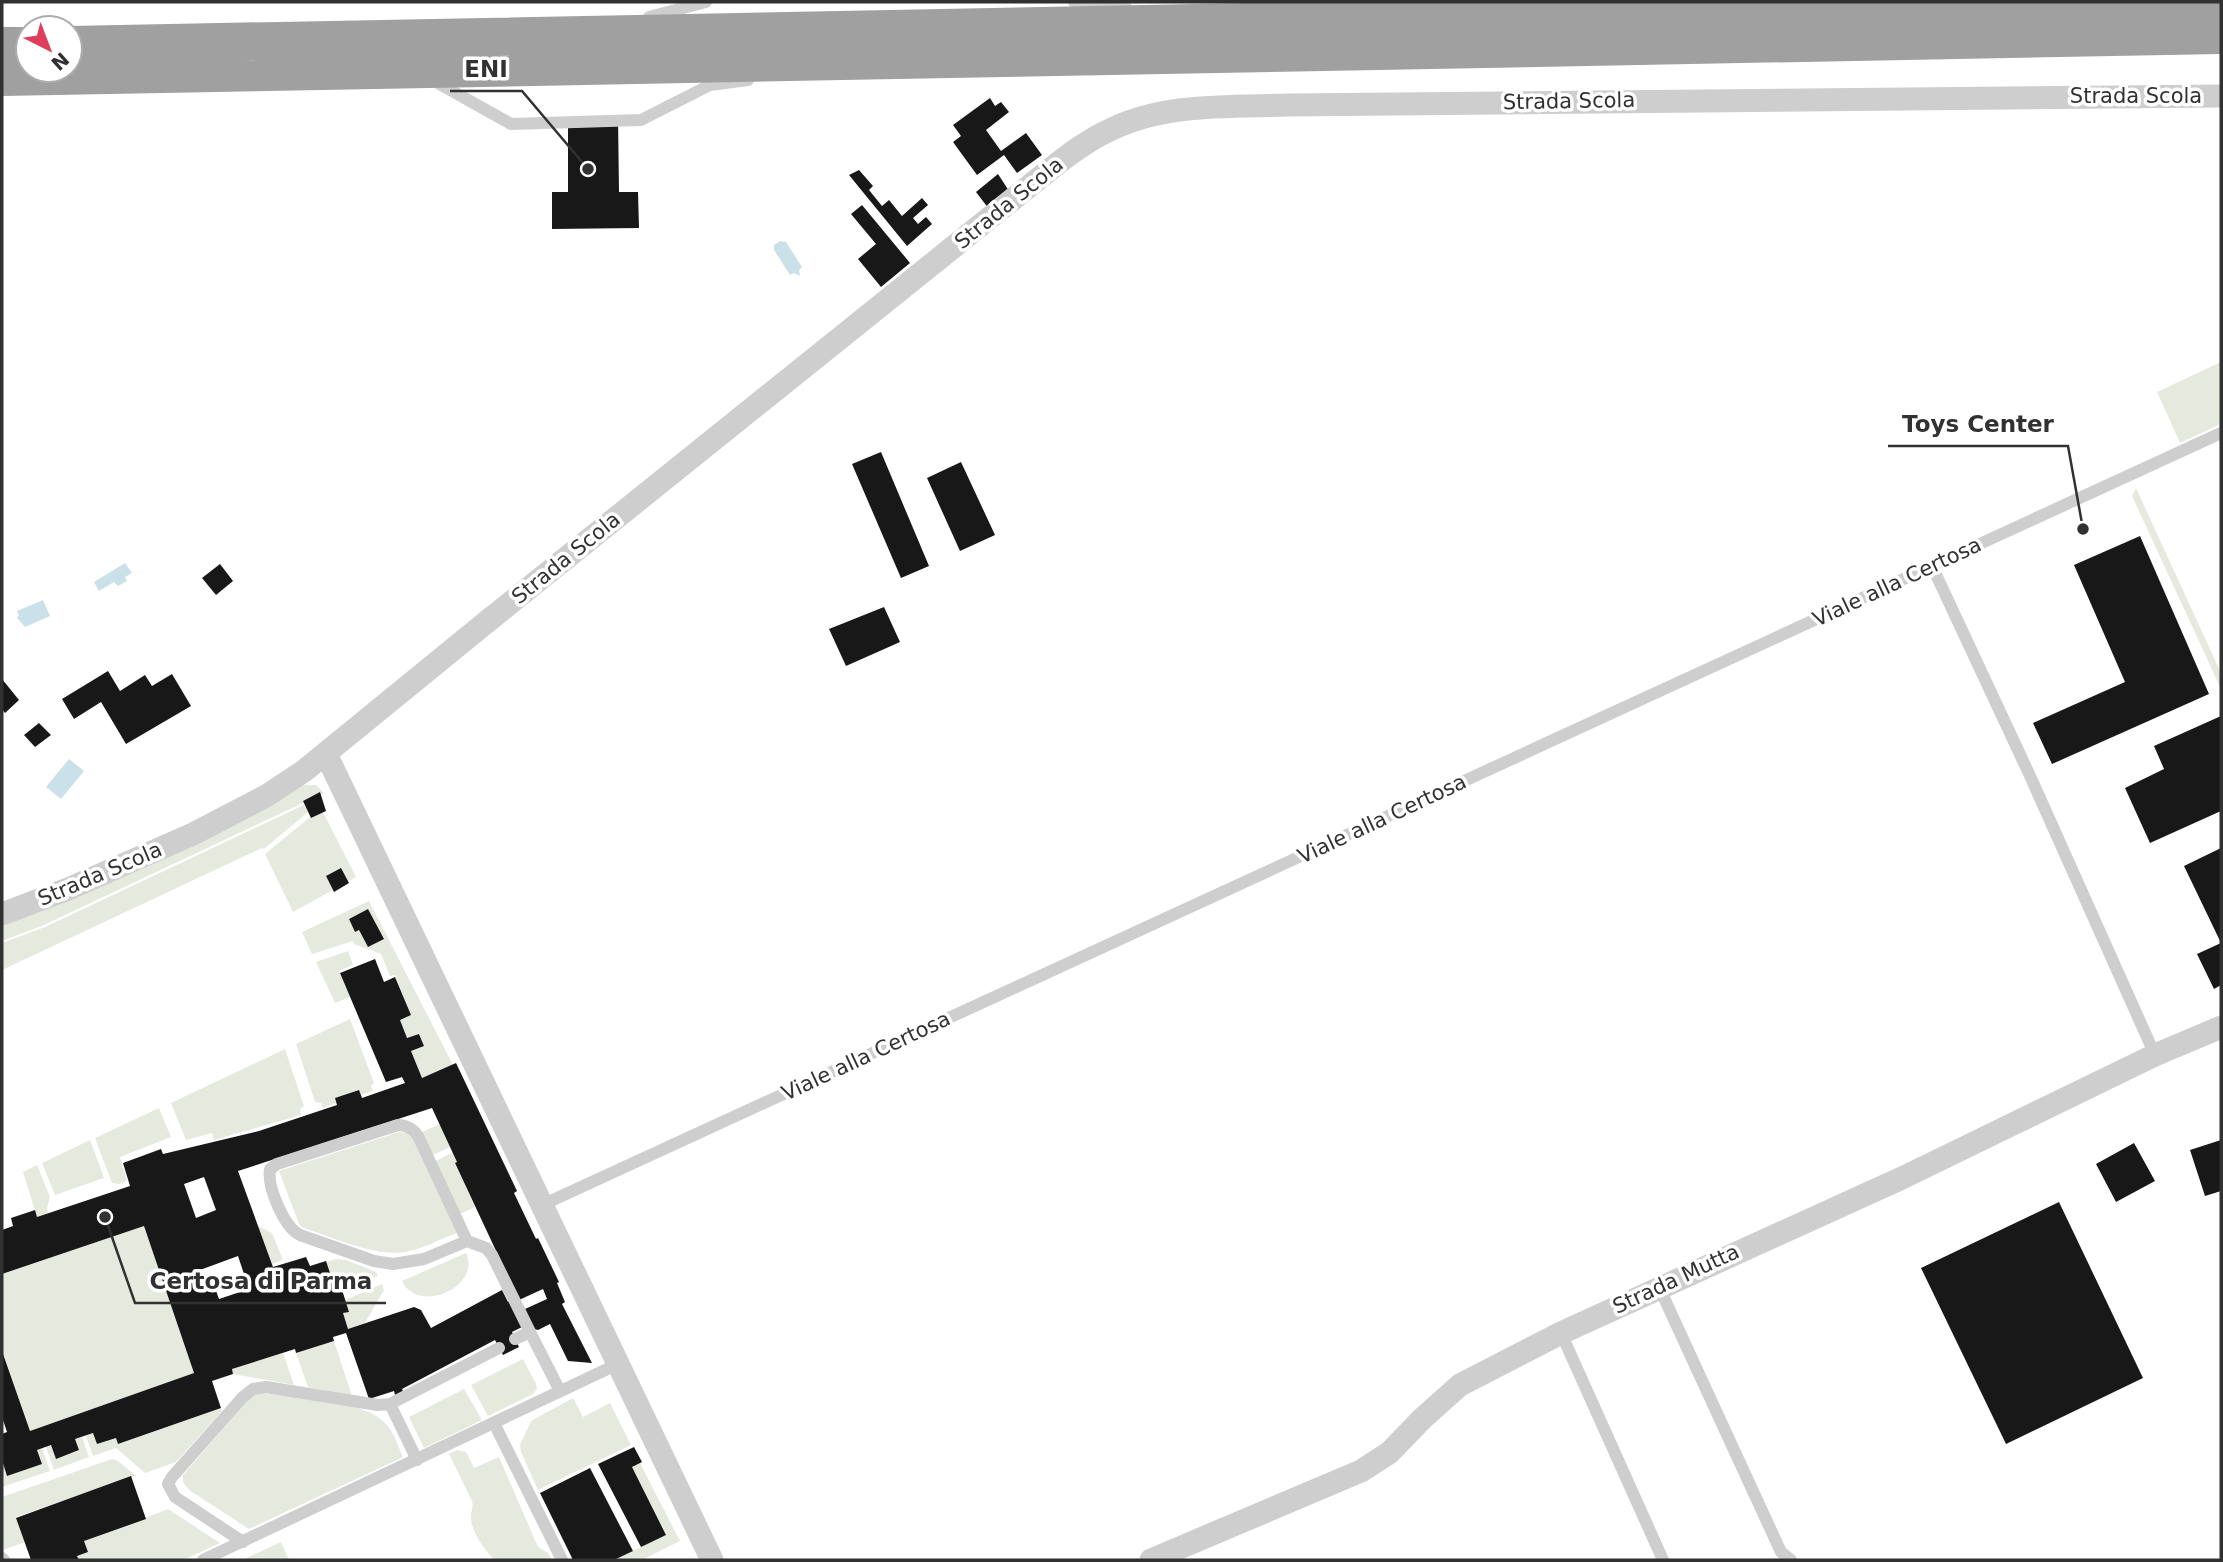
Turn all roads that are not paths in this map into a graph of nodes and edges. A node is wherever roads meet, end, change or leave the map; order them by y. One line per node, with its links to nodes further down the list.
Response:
1 (706, 2): 6 (lane)
2 (1074, 2): 4 (lane)
3 (2221, 3): 8 (highway)
4 (1143, 9)
5 (1156, 10): 8 (lane)
6 (632, 19)
7 (618, 20): 10 (lane)
8 (1266, 22): 10 (highway)
9 (2221, 35): 12 (highway)
10 (454, 38): 11 (highway)
11 (84, 45)
12 (925, 60): 13 (highway); 14 (lane)
13 (219, 73): 15 (highway); 16 (lane)
14 (781, 76)
15 (2, 77)
16 (757, 79)
17 (2221, 96): 20 (street, Strada Scola)
18 (2221, 433): 19 (lane, Viale alla Certosa)
19 (1932, 566): 23 (lane); 24 (lane, Viale alla Certosa)
20 (326, 754): 21 (street, Strada Scola); 24 (street)
21 (2, 914)
22 (2221, 1027): 23 (street, Strada Mutta)
23 (2155, 1055): 26 (street, Strada Mutta)
24 (542, 1205): 31 (street)
25 (467, 1241): 25 (lane); 27 (lane)
26 (1659, 1287): 28 (street, Strada Mutta); 42 (lane)
27 (530, 1332): 29 (lane); 32 (lane)
28 (1561, 1333): 40 (street, Strada Mutta); 41 (lane)
29 (515, 1339)
30 (499, 1348): 33 (lane)
31 (618, 1364): 32 (lane); 39 (street)
32 (560, 1391): 34 (lane)
33 (390, 1404): 35 (lane); 36 (lane)
34 (494, 1423): 35 (lane); 38 (lane)
35 (417, 1460): 36 (lane)
36 (243, 1542): 37 (lane)
37 (203, 1560)
38 (562, 1560)
39 (712, 1560)
40 (1151, 1560)
41 (1663, 1560)
42 (1791, 1560)

